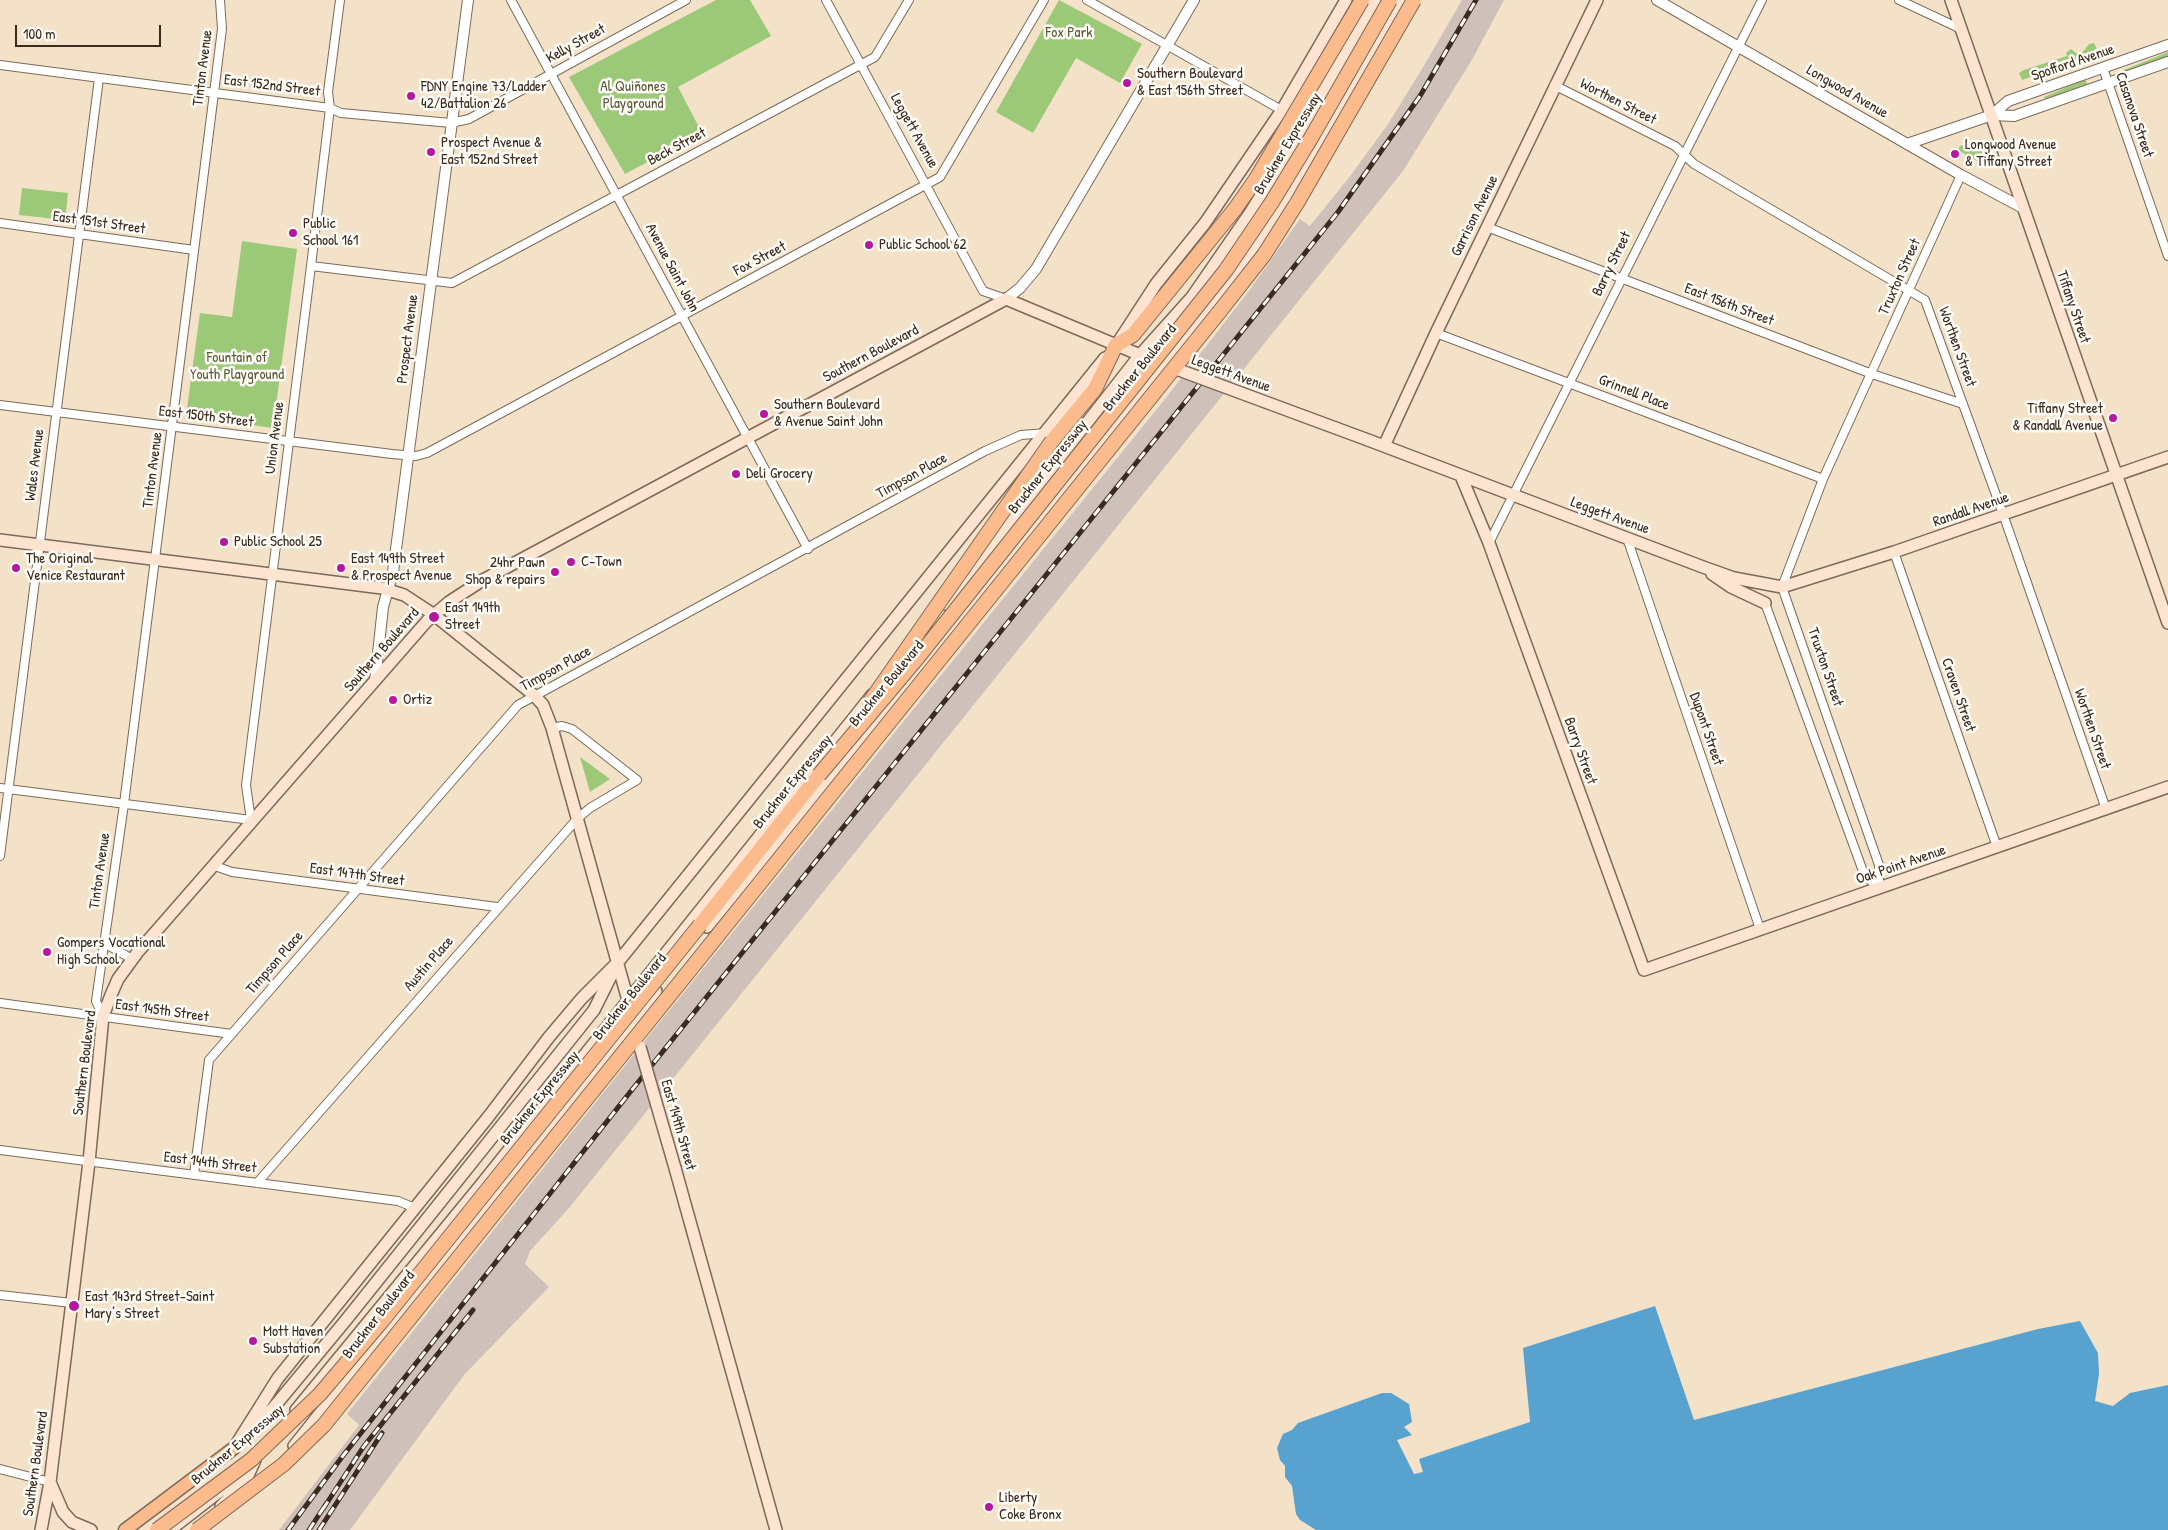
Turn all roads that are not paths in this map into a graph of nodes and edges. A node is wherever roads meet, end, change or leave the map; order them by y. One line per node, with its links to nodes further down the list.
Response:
1 (220, 0): 34 (street, Tinton Avenue)
2 (340, 0): 35 (street, Union Avenue)
3 (468, 0): 38 (street, Prospect Avenue)
4 (511, 0): 30 (street, Avenue Saint John)
5 (686, 0): 30 (street, Kelly Street)
6 (826, 0): 27 (street, Leggett Avenue)
7 (909, 0): 27 (street, Beck Street)
8 (1044, 0): 44 (street, Fox Street)
9 (1087, 0): 24 (street)
10 (1194, 0): 24 (street, Southern Boulevard)
11 (1346, 0): 36 (main road)
12 (1362, 0): 59 (highway, bridge)
13 (1375, 0): 39 (main road, Bruckner Boulevard)
14 (1390, 0): 96 (highway, Bruckner Expressway, bridge)
15 (1403, 0): 40 (main road, Bruckner Boulevard)
16 (1414, 0): 139 (highway, bridge)
17 (1597, 0): 33 (main road, Garrison Avenue)
18 (1657, 0): 25 (street, Longwood Avenue)
19 (1762, 0): 25 (street, Barry Street)
20 (1899, 0): 22 (street)
21 (1951, 0): 22 (main road, Tiffany Street)
22 (1961, 29): 37 (main road, Tiffany Street)
23 (2168, 45): 29 (street, Spofford Avenue)
24 (1167, 46): 36 (street); 56 (street, Southern Boulevard)
25 (1739, 47): 41 (street, Longwood Avenue); 42 (street, Barry Street)
26 (2168, 62): 32 (street, Spofford Avenue)
27 (861, 64): 44 (street, Leggett Avenue); 45 (street, Beck Street)
28 (0, 65): 31 (street, East 152nd Street)
29 (2103, 68): 32 (street, Casanova Street); 37 (street, Spofford Avenue)
30 (551, 74): 38 (street, Kelly Street); 45 (street, Avenue Saint John)
31 (99, 78): 34 (street, East 152nd Street); 49 (street, Wales Avenue)
32 (2109, 84): 37 (street, Spofford Avenue); 51 (street, Casanova Street)
33 (1554, 85): 42 (street, Worthen Street); 48 (main road, Garrison Avenue)
34 (214, 93): 35 (street, East 152nd Street); 50 (street, Tinton Avenue)
35 (330, 108): 38 (street, East 152nd Street); 52 (street, Union Avenue)
36 (1282, 110): 39 (street); 59 (main road)
37 (1992, 115): 41 (street, Spofford Avenue); 46 (main road, Tiffany Street)
38 (451, 123): 54 (street, Prospect Avenue)
39 (1305, 123): 40 (street); 60 (main road, Bruckner Boulevard)
40 (1326, 135): 61 (main road, Bruckner Boulevard)
41 (1907, 144): 43 (street, Longwood Avenue)
42 (1684, 154): 53 (street, Barry Street); 55 (street, Worthen Street)
43 (1961, 176): 46 (street, Longwood Avenue); 55 (street, Truxton Street)
44 (927, 185): 56 (street, Leggett Avenue); 57 (street, Fox Street)
45 (617, 195): 54 (street, Beck Street); 57 (street, Avenue Saint John)
46 (2023, 208): 74 (main road, Tiffany Street)
47 (0, 223): 49 (street, East 151st Street)
48 (1487, 227): 53 (street, East 156th Street); 58 (main road, Garrison Avenue)
49 (78, 234): 50 (street, East 151st Street); 66 (street, Wales Avenue)
50 (194, 250): 67 (street, Tinton Avenue)
51 (2168, 256)
52 (311, 266): 54 (street); 70 (street, Union Avenue)
53 (1622, 278): 62 (street, East 156th Street); 63 (street, Barry Street)
54 (431, 281): 72 (street, Prospect Avenue)
55 (1909, 289): 62 (street, Truxton Street); 64 (street, Worthen Street)
56 (1006, 299): 59 (main road, Leggett Avenue); 69 (main road, Southern Boulevard)
57 (682, 316): 69 (street, Avenue Saint John); 72 (street, Fox Street)
58 (1436, 333): 63 (street, Grinnell Place); 71 (main road, Garrison Avenue)
59 (1116, 345): 60 (main road, Leggett Avenue); 68 (highway)
60 (1140, 356): 61 (main road, Leggett Avenue); 114 (main road, Bruckner Boulevard)
61 (1164, 364): 71 (main road, Leggett Avenue, bridge); 117 (main road, Bruckner Boulevard)
62 (1872, 374): 64 (street, East 156th Street); 76 (street, Truxton Street)
63 (1570, 384): 76 (street, Grinnell Place); 77 (street, Barry Street)
64 (1963, 404): 78 (street, Worthen Street)
65 (0, 405): 66 (street, East 150th Street)
66 (55, 412): 67 (street, East 150th Street); 82 (street, Wales Avenue)
67 (172, 426): 70 (street, East 150th Street); 85 (street, Tinton Avenue)
68 (1050, 437): 83 (street, Timpson Place); 96 (highway, bridge); 112 (main road, Bruckner Boulevard)
69 (748, 438): 83 (street, Avenue Saint John); 91 (main road, Southern Boulevard)
70 (289, 441): 72 (street, East 150th Street); 87 (street, Union Avenue)
71 (1384, 446): 75 (main road, Leggett Avenue)
72 (409, 456): 89 (street, Prospect Avenue)
73 (2168, 456): 74 (main road, Randall Avenue)
74 (2116, 475): 78 (main road, Randall Avenue); 92 (main road, Tiffany Street)
75 (1461, 476): 77 (main road, Leggett Avenue); 81 (main road, Barry Street)
76 (1823, 479): 88 (street, Truxton Street)
77 (1512, 496): 79 (main road, Leggett Avenue); 81 (street, Barry Street)
78 (2003, 514): 84 (main road, Randall Avenue); 100 (street, Worthen Street)
79 (1627, 538): 86 (main road, Leggett Avenue); 109 (street, Dupont Street)
80 (0, 540): 82 (main road, East 149th Street)
81 (1490, 543): 113 (main road, Barry Street)
82 (38, 546): 85 (main road, East 149th Street); 98 (street, Wales Avenue)
83 (808, 549): 94 (street, Timpson Place)
84 (1894, 552): 88 (main road, Randall Avenue); 103 (street, Craven Street)
85 (155, 560): 87 (main road, East 149th Street); 99 (street, Tinton Avenue)
86 (1702, 567): 88 (main road, Leggett Avenue); 90 (main road)
87 (271, 574): 89 (main road, East 149th Street); 102 (street, Union Avenue)
88 (1782, 587): 106 (street, Truxton Street)
89 (389, 589): 91 (main road, East 149th Street); 93 (street, Prospect Avenue)
90 (1765, 603): 106 (street)
91 (433, 614): 93 (main road, Southern Boulevard); 94 (main road, East 149th Street)
92 (2168, 623)
93 (374, 681): 102 (main road, Southern Boulevard)
94 (535, 696): 95 (main road, East 149th Street); 107 (street, Timpson Place)
95 (552, 728): 101 (main road, East 149th Street); 101 (street, Austin Place)
96 (819, 775): 136 (highway, Bruckner Expressway, bridge)
97 (2168, 787): 100 (main road, Oak Point Avenue)
98 (4, 789): 99 (street); 104 (street, Wales Avenue)
99 (124, 804): 102 (street); 110 (street, Tinton Avenue)
100 (2106, 809): 103 (main road, Oak Point Avenue)
101 (577, 818): 108 (street, Austin Place); 112 (main road, East 149th Street)
102 (251, 820): 105 (main road, Southern Boulevard)
103 (1996, 847): 106 (main road, Oak Point Avenue)
104 (0, 856)
105 (215, 866): 107 (street, East 147th Street); 111 (main road, Southern Boulevard)
106 (1879, 888): 109 (main road, Oak Point Avenue)
107 (358, 889): 108 (street, East 147th Street); 118 (street, Timpson Place)
108 (497, 907): 122 (street, Austin Place)
109 (1760, 929): 113 (main road, Oak Point Avenue)
110 (104, 943): 111 (street); 116 (street, Tinton Avenue)
111 (132, 959): 116 (main road, Southern Boulevard)
112 (618, 962): 114 (main road, East 149th Street); 123 (main road, Bruckner Boulevard); 128 (main road, Bruckner Boulevard)
113 (1644, 970)
114 (628, 1000): 117 (main road, East 149th Street); 127 (main road, Bruckner Boulevard)
115 (0, 1002): 116 (street, East 145th Street)
116 (103, 1016): 118 (street, East 145th Street); 120 (main road, Southern Boulevard)
117 (633, 1019): 124 (main road, Bruckner Boulevard); 140 (main road, East 149th Street, bridge)
118 (232, 1034): 121 (street, Timpson Place)
119 (0, 1150): 120 (street, East 144th Street)
120 (89, 1162): 121 (street, East 144th Street); 126 (main road, Southern Boulevard)
121 (194, 1175): 122 (street, East 144th Street)
122 (257, 1183): 123 (street, East 144th Street)
123 (415, 1208): 128 (main road, Bruckner Boulevard)
124 (433, 1273): 127 (main road); 132 (main road, Bruckner Boulevard)
125 (0, 1294): 126 (street)
126 (72, 1303): 131 (main road, Southern Boulevard)
127 (373, 1316): 129 (main road, Bruckner Boulevard)
128 (234, 1448): 135 (main road, Bruckner Boulevard)
129 (255, 1460): 132 (main road); 137 (main road, Bruckner Boulevard)
130 (0, 1469): 131 (street)
131 (50, 1482): 133 (main road, Southern Boulevard); 134 (main road)
132 (220, 1508): 138 (main road, Bruckner Boulevard)
133 (41, 1530)
134 (91, 1530)
135 (125, 1530)
136 (158, 1530)
137 (170, 1530)
138 (190, 1530)
139 (197, 1530)
140 (776, 1530)

